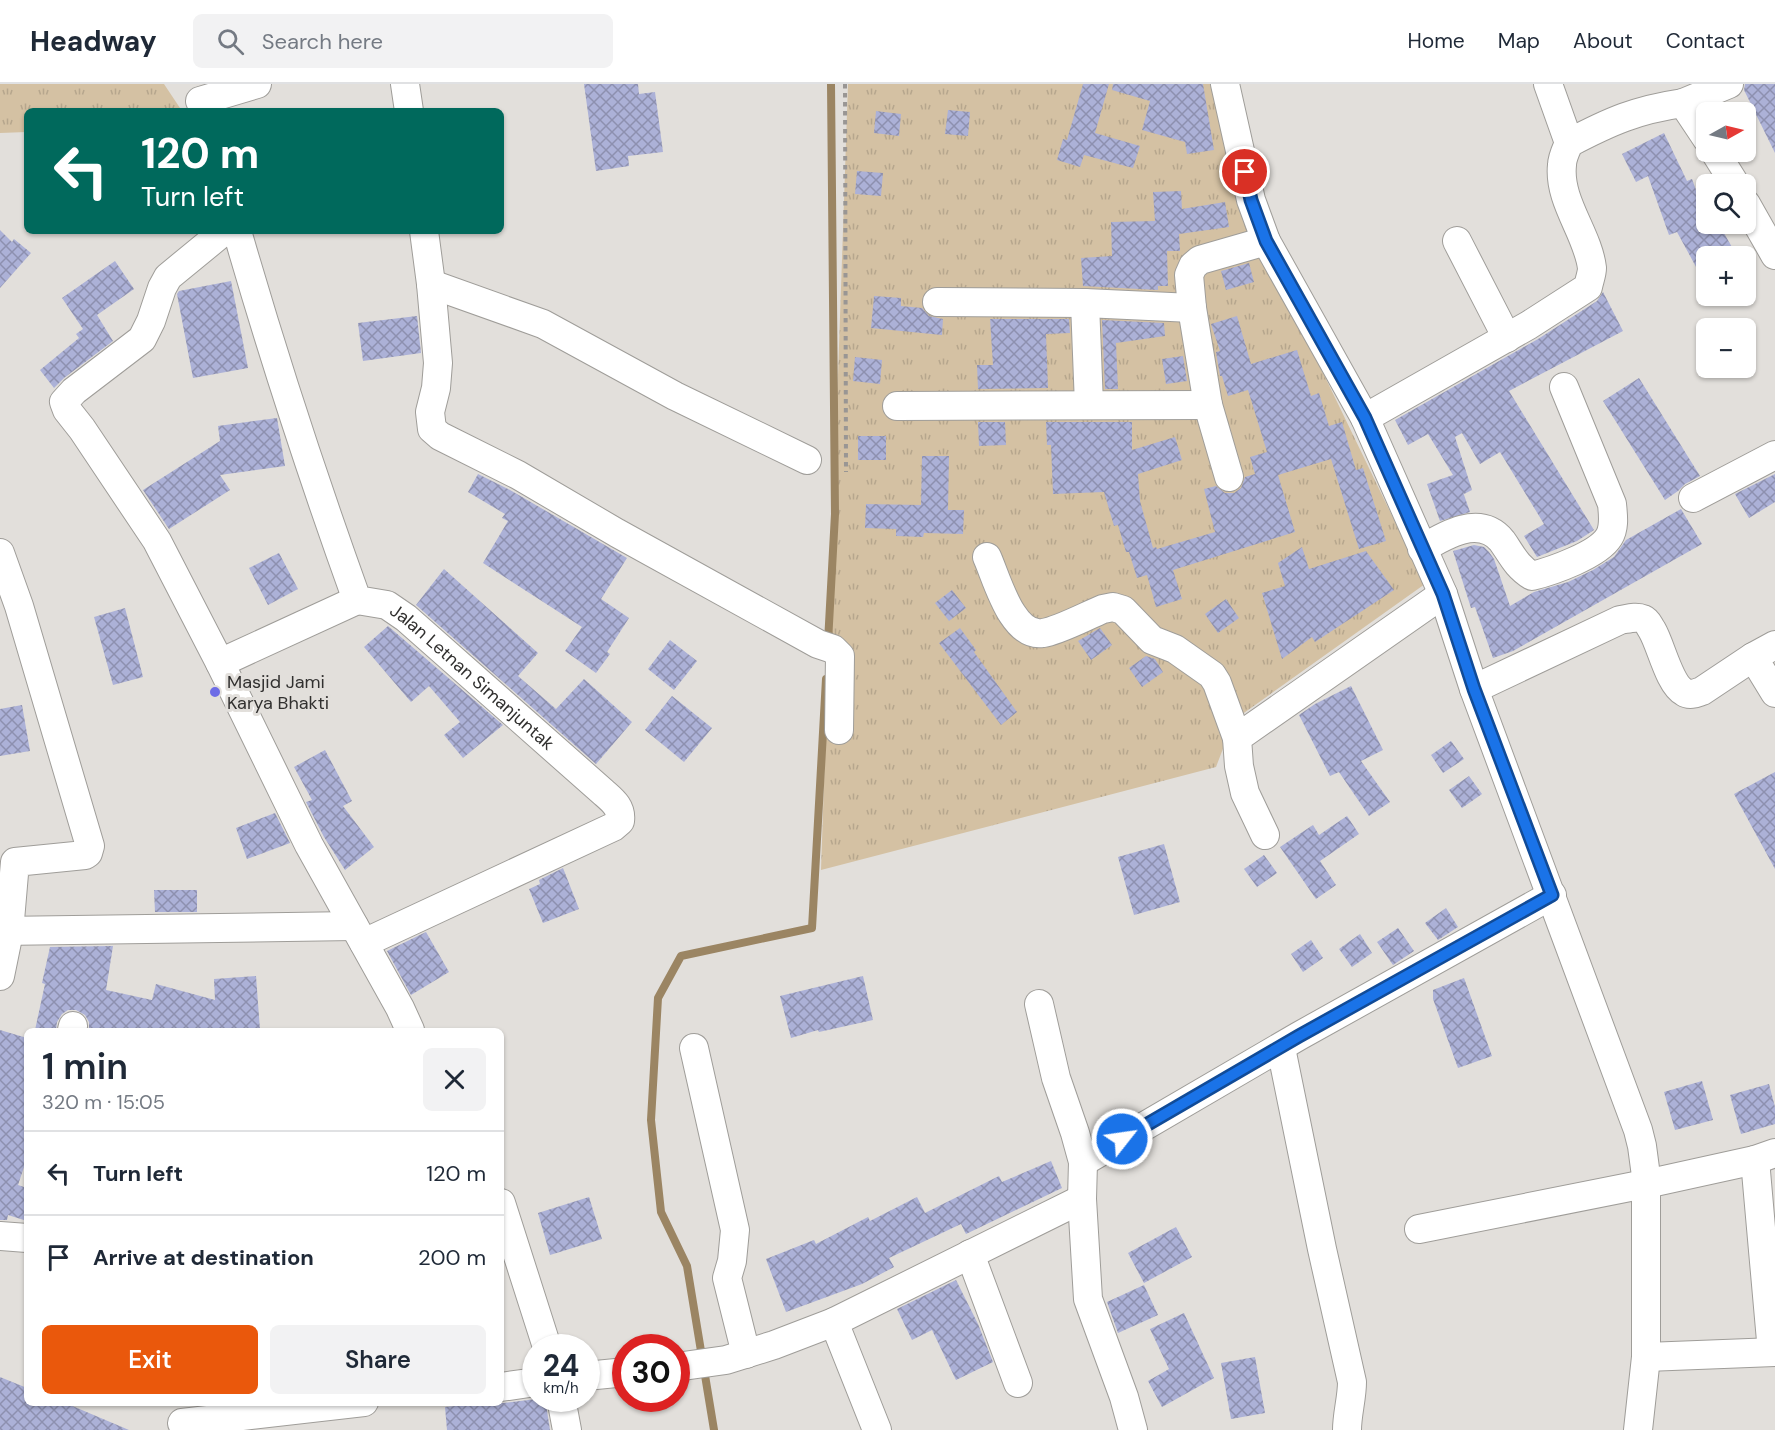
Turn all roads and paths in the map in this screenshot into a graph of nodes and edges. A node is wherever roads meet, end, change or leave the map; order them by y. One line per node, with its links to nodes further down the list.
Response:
1 (256, 84): 7 (street)
2 (405, 84): 9 (street)
3 (845, 84): 31 (path)
4 (1225, 84): 16 (street)
5 (1548, 84): 11 (street)
6 (1729, 84): 8 (street)
7 (197, 99)
8 (1683, 103): 10 (street); 11 (street)
9 (409, 108)
10 (1696, 122)
11 (1569, 143): 23 (street)
12 (1756, 222): 18 (street)
13 (220, 234): 40 (street)
14 (238, 234): 38 (street)
15 (424, 234): 19 (street)
16 (1266, 241): 22 (street); 28 (street)
17 (1457, 241): 23 (street)
18 (1775, 255)
19 (431, 284): 30 (street); 43 (street)
20 (937, 302): 21 (street)
21 (1085, 303): 22 (street); 25 (street)
22 (1192, 308): 26 (street)
23 (1507, 338): 28 (street)
24 (1564, 387): 34 (street)
25 (1089, 405): 26 (street); 27 (street)
26 (1208, 405): 32 (street)
27 (897, 406)
28 (1365, 418): 34 (street)
29 (1775, 454): 33 (street)
30 (807, 460)
31 (846, 472)
32 (1229, 477)
33 (1693, 498)
34 (1422, 549): 37 (street)
35 (0, 553): 47 (street)
36 (987, 557): 44 (street)
37 (1443, 594): 41 (street); 44 (street)
38 (357, 600): 40 (street); 48 (street, Jalan Letnan Simanjuntak)
39 (1764, 651): 41 (street); 42 (street)
40 (220, 663): 48 (street)
41 (1474, 689): 46 (street)
42 (1775, 693)
43 (839, 730)
44 (1237, 738): 45 (street)
45 (1265, 835)
46 (1552, 895): 53 (street); 56 (street)
47 (5, 931): 48 (street); 49 (street)
48 (359, 935): 51 (street)
49 (0, 976)
50 (1039, 1004): 55 (street)
51 (409, 1028)
52 (694, 1047): 66 (street)
53 (1281, 1048): 55 (street); 78 (street)
54 (1765, 1157): 56 (street); 65 (street)
55 (1083, 1162): 57 (street)
56 (1646, 1184): 59 (street); 67 (street)
57 (1082, 1199): 62 (street); 77 (street)
58 (504, 1212): 64 (street)
59 (1419, 1229)
60 (0, 1236): 61 (street)
61 (24, 1238)
62 (970, 1254): 63 (street); 69 (street)
63 (834, 1322): 66 (street); 76 (street)
64 (543, 1334)
65 (1774, 1352): 67 (street)
66 (736, 1357): 68 (street)
67 (1646, 1357): 79 (street)
68 (690, 1365)
69 (1018, 1383)
70 (522, 1384): 71 (street)
71 (504, 1387)
72 (318, 1406): 74 (street)
73 (564, 1412): 75 (street)
74 (181, 1418)
75 (567, 1430)
76 (877, 1430)
77 (1133, 1430)
78 (1347, 1430)
79 (1638, 1430)

